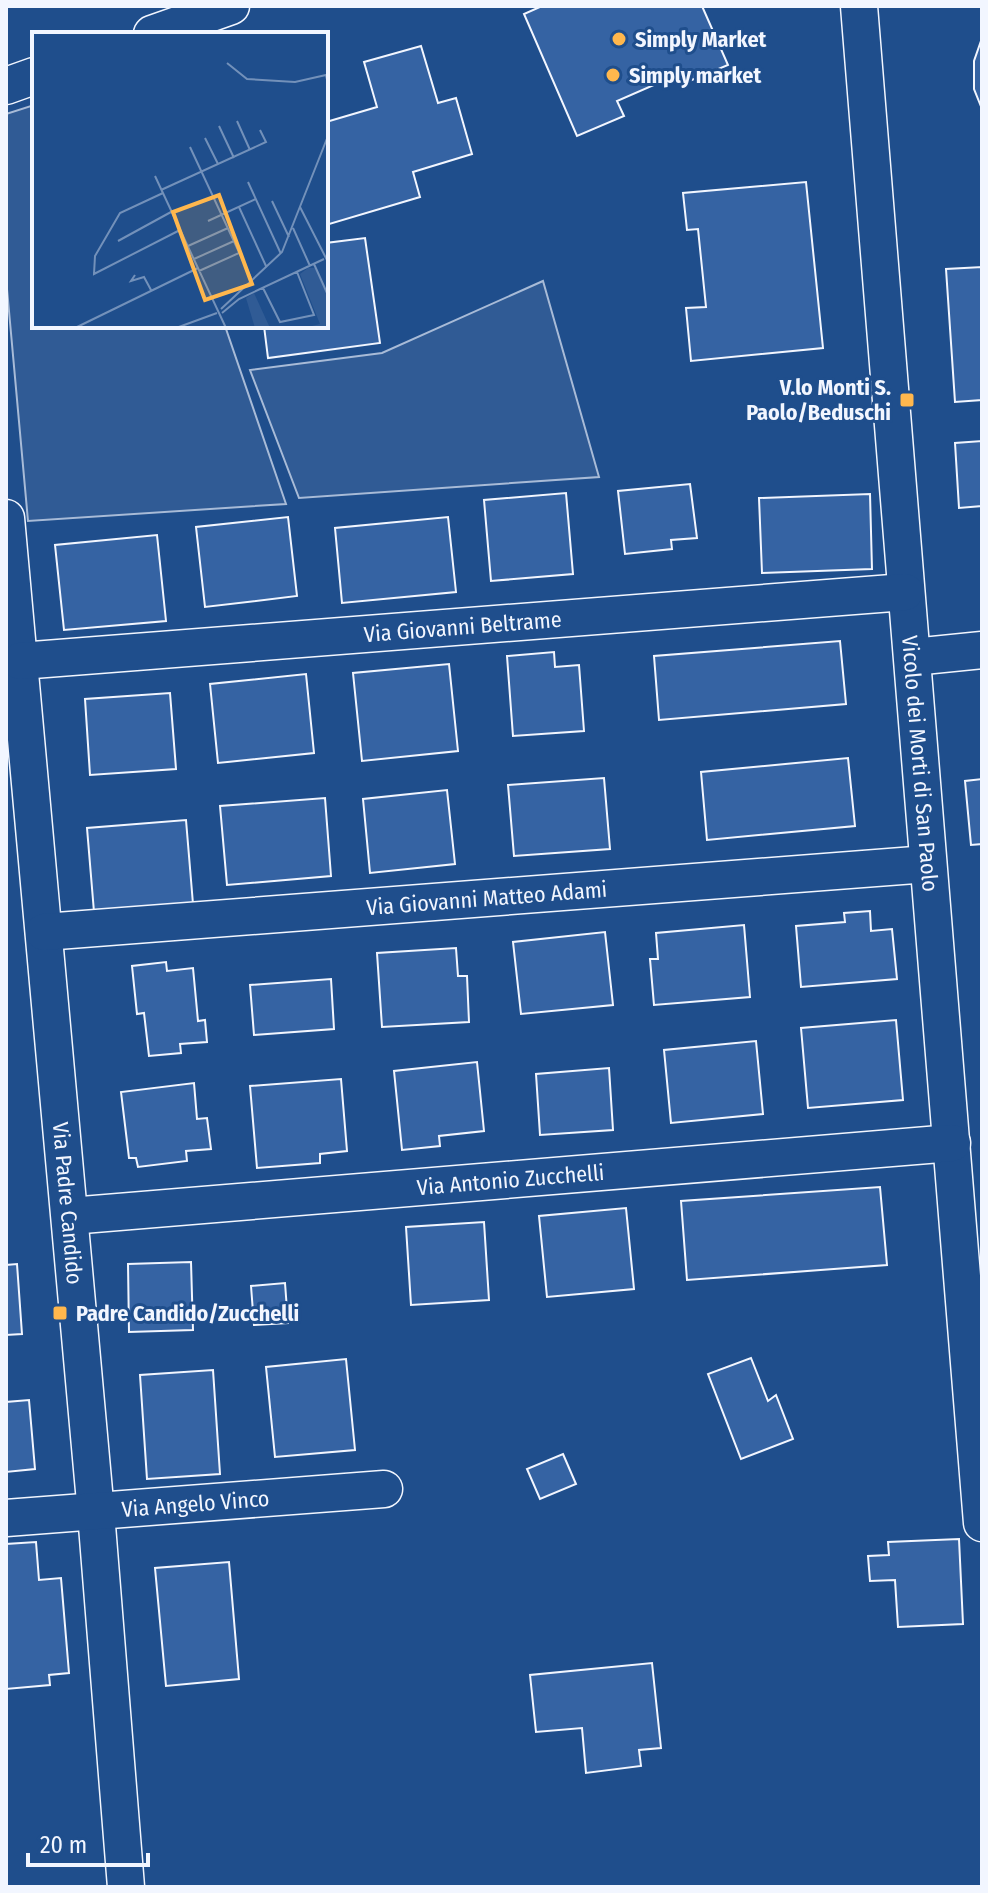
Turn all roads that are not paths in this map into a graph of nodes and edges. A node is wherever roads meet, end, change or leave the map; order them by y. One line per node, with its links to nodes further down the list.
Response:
1 (231, 6): 3 (street)
2 (859, 6): 7 (street, Vicolo dei Morti di San Paolo)
3 (158, 32)
4 (32, 77): 5 (street)
5 (6, 86)
6 (6, 518): 10 (street, Via Padre Candido)
7 (905, 592): 9 (street, Vicolo dei Morti di San Paolo); 10 (street, Via Giovanni Beltrame)
8 (982, 650): 9 (street)
9 (913, 657): 11 (street, Vicolo dei Morti di San Paolo)
10 (20, 661): 12 (street, Via Padre Candido)
11 (928, 864): 12 (street, Via Giovanni Matteo Adami); 13 (street, Vicolo dei Morti di San Paolo)
12 (44, 932): 14 (street, Via Padre Candido)
13 (952, 1143): 14 (street, Via Antonio Zucchelli); 16 (street, Vicolo dei Morti di San Paolo)
14 (70, 1216): 17 (street, Via Padre Candido)
15 (384, 1489): 17 (street, Via Angelo Vinco)
16 (981, 1508)
17 (96, 1513): 18 (street, Via Angelo Vinco); 19 (street, Via Padre Candido)
18 (6, 1518)
19 (126, 1887)

